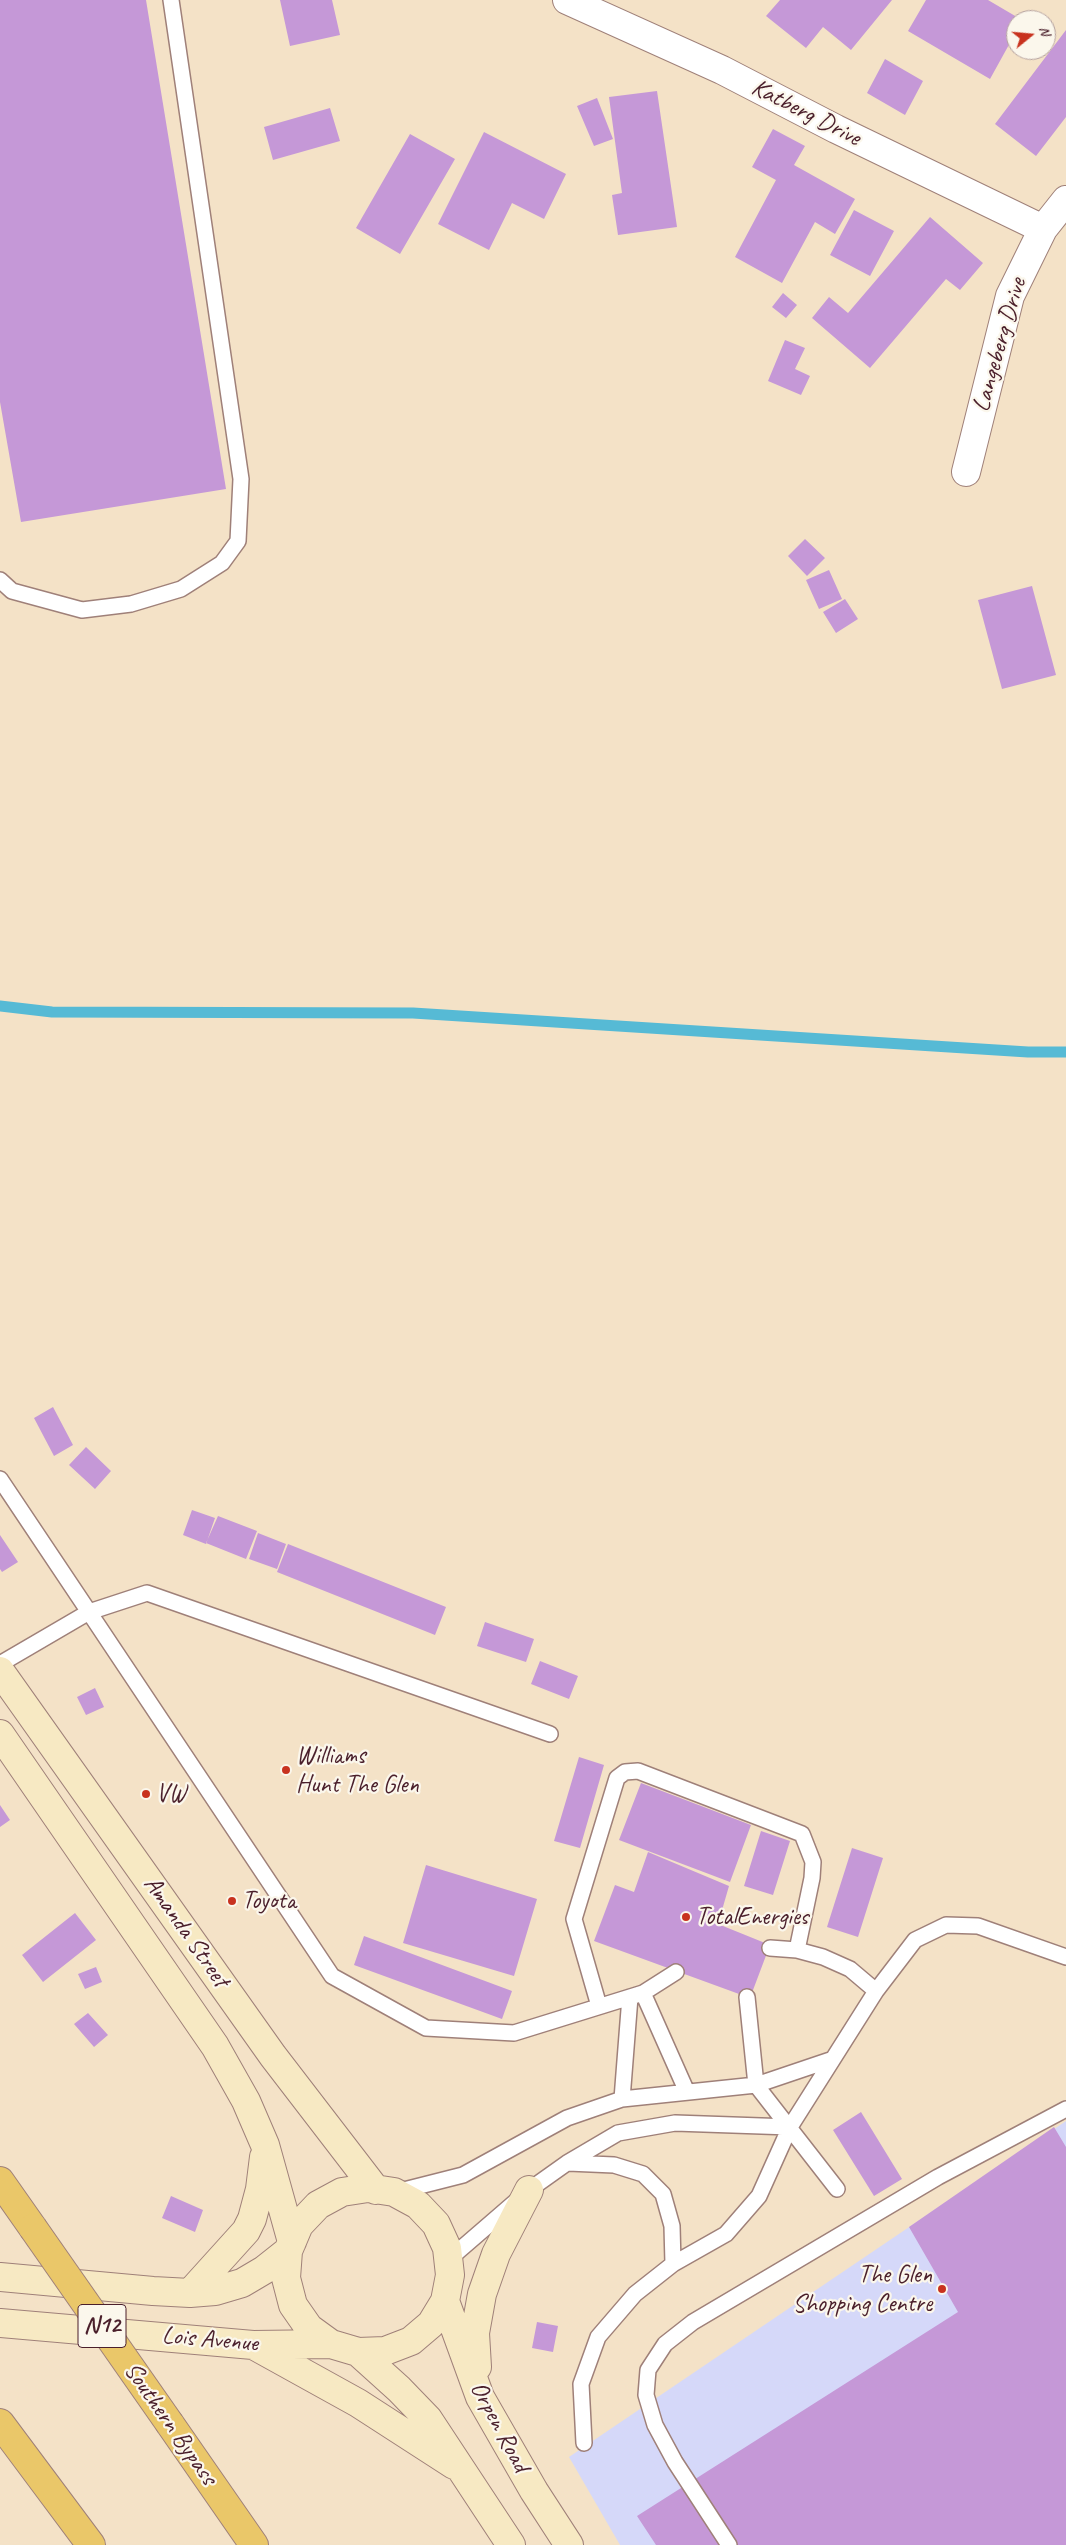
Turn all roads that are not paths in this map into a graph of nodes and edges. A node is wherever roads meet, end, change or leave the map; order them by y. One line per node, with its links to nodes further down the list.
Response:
1 (171, 0): 6 (lane)
2 (567, 0): 4 (street, Katberg Drive)
3 (1066, 200): 4 (street, Langeberg Drive)
4 (1043, 230): 5 (street, Langeberg Drive)
5 (966, 472)
6 (0, 580)
7 (0, 1479): 8 (lane)
8 (89, 1612): 9 (lane); 12 (lane); 20 (lane)
9 (0, 1664)
10 (0, 1671): 32 (street, Amanda Street)
11 (0, 1734): 27 (street, Amanda Street)
12 (550, 1734)
13 (770, 1948): 14 (lane)
14 (797, 1950): 17 (lane); 20 (lane)
15 (1066, 1957): 17 (lane)
16 (676, 1972): 18 (lane)
17 (876, 1990): 21 (lane)
18 (637, 1995): 20 (lane); 23 (lane); 24 (lane)
19 (747, 1998): 22 (lane)
20 (598, 2006)
21 (833, 2059): 22 (lane); 26 (lane)
22 (756, 2085): 23 (lane); 26 (lane)
23 (687, 2092): 24 (lane)
24 (622, 2099): 32 (lane)
25 (1066, 2110): 51 (lane)
26 (790, 2127): 28 (lane); 30 (lane); 35 (lane)
27 (265, 2145): 33 (street, Amanda Street); 37 (street)
28 (568, 2163): 31 (lane); 35 (lane)
29 (0, 2181): 48 (highway, Southern Bypass / N12, bridge)
30 (837, 2189)
31 (529, 2190): 34 (lane); 43 (street)
32 (385, 2191): 33 (street); 34 (street)
33 (290, 2246): 37 (street, Lois Avenue); 40 (street)
34 (448, 2260): 38 (street)
35 (673, 2264): 45 (lane)
36 (0, 2276): 37 (street, Lois Avenue)
37 (190, 2293)
38 (445, 2301): 42 (street); 43 (street, Orpen Road)
39 (0, 2323): 41 (street, Lois Avenue)
40 (331, 2344): 41 (street, Lois Avenue); 42 (street)
41 (253, 2345): 46 (street)
42 (358, 2352): 46 (street, Orpen Road)
43 (480, 2397): 50 (street, Orpen Road)
44 (0, 2422): 47 (highway)
45 (584, 2443)
46 (463, 2471): 49 (street, Orpen Road)
47 (91, 2545)
48 (254, 2545)
49 (511, 2545)
50 (569, 2545)
51 (729, 2545)

